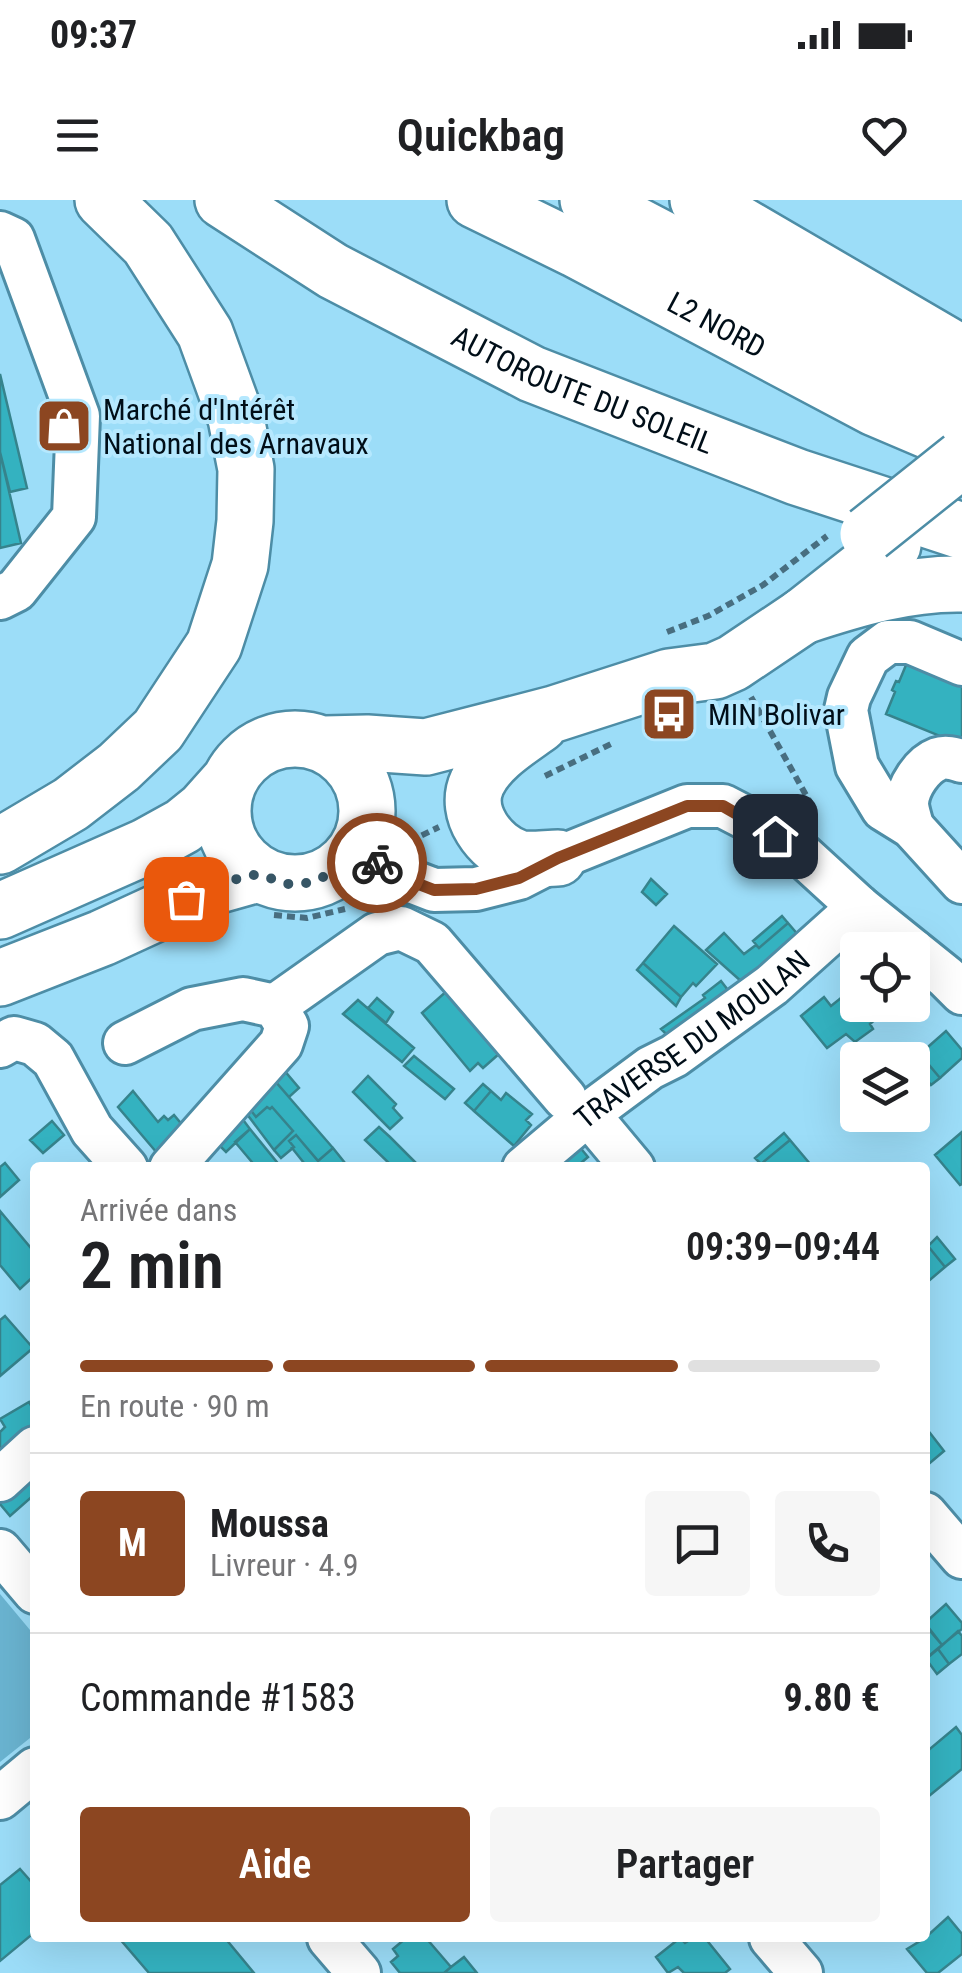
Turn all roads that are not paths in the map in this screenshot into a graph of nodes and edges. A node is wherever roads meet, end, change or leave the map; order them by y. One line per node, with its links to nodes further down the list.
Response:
1 (103, 200): 26 (main road)
2 (224, 200): 12 (main road, AUTOROUTE DU SOLEIL)
3 (475, 200): 9 (main road, L2 NORD)
4 (588, 200): 8 (main road, L2 NORD)
5 (698, 200): 7 (main road)
6 (0, 234): 15 (street)
7 (962, 354)
8 (962, 391)
9 (962, 445)
10 (962, 459): 13 (main road, bridge)
11 (962, 490): 13 (main road)
12 (962, 531)
13 (864, 537): 16 (main road); 18 (main road)
14 (962, 584): 16 (main road)
15 (0, 598)
16 (803, 616): 18 (main road)
17 (962, 664): 25 (street)
18 (669, 677): 19 (main road)
19 (554, 714): 21 (main road); 27 (main road)
20 (325, 744): 21 (main road); 23 (main road); 24 (main road)
21 (426, 747): 24 (main road)
22 (962, 761): 25 (street)
23 (228, 781): 28 (main road); 31 (main road)
24 (362, 826): 27 (street); 28 (main road)
25 (912, 827): 29 (street)
26 (0, 846)
27 (558, 858): 30 (street)
28 (258, 874): 32 (main road)
29 (962, 882)
30 (859, 906): 33 (street); 37 (street, TRAVERSE DU MOULAN)
31 (0, 911)
32 (0, 978)
33 (957, 978)
34 (275, 1006): 36 (street); 37 (street); 39 (street)
35 (7, 1042): 38 (street)
36 (125, 1043)
37 (576, 1106): 40 (street, TRAVERSE DU MOULAN); 41 (street)
38 (121, 1162)
39 (177, 1162)
40 (529, 1162)
41 (627, 1162)
42 (30, 1453): 43 (street)
43 (0, 1480)
44 (930, 1520): 46 (street)
45 (0, 1551): 47 (street)
46 (962, 1558)
47 (30, 1586)
48 (30, 1773): 49 (street)
49 (0, 1798)
50 (774, 1942): 51 (street)
51 (800, 1973)

